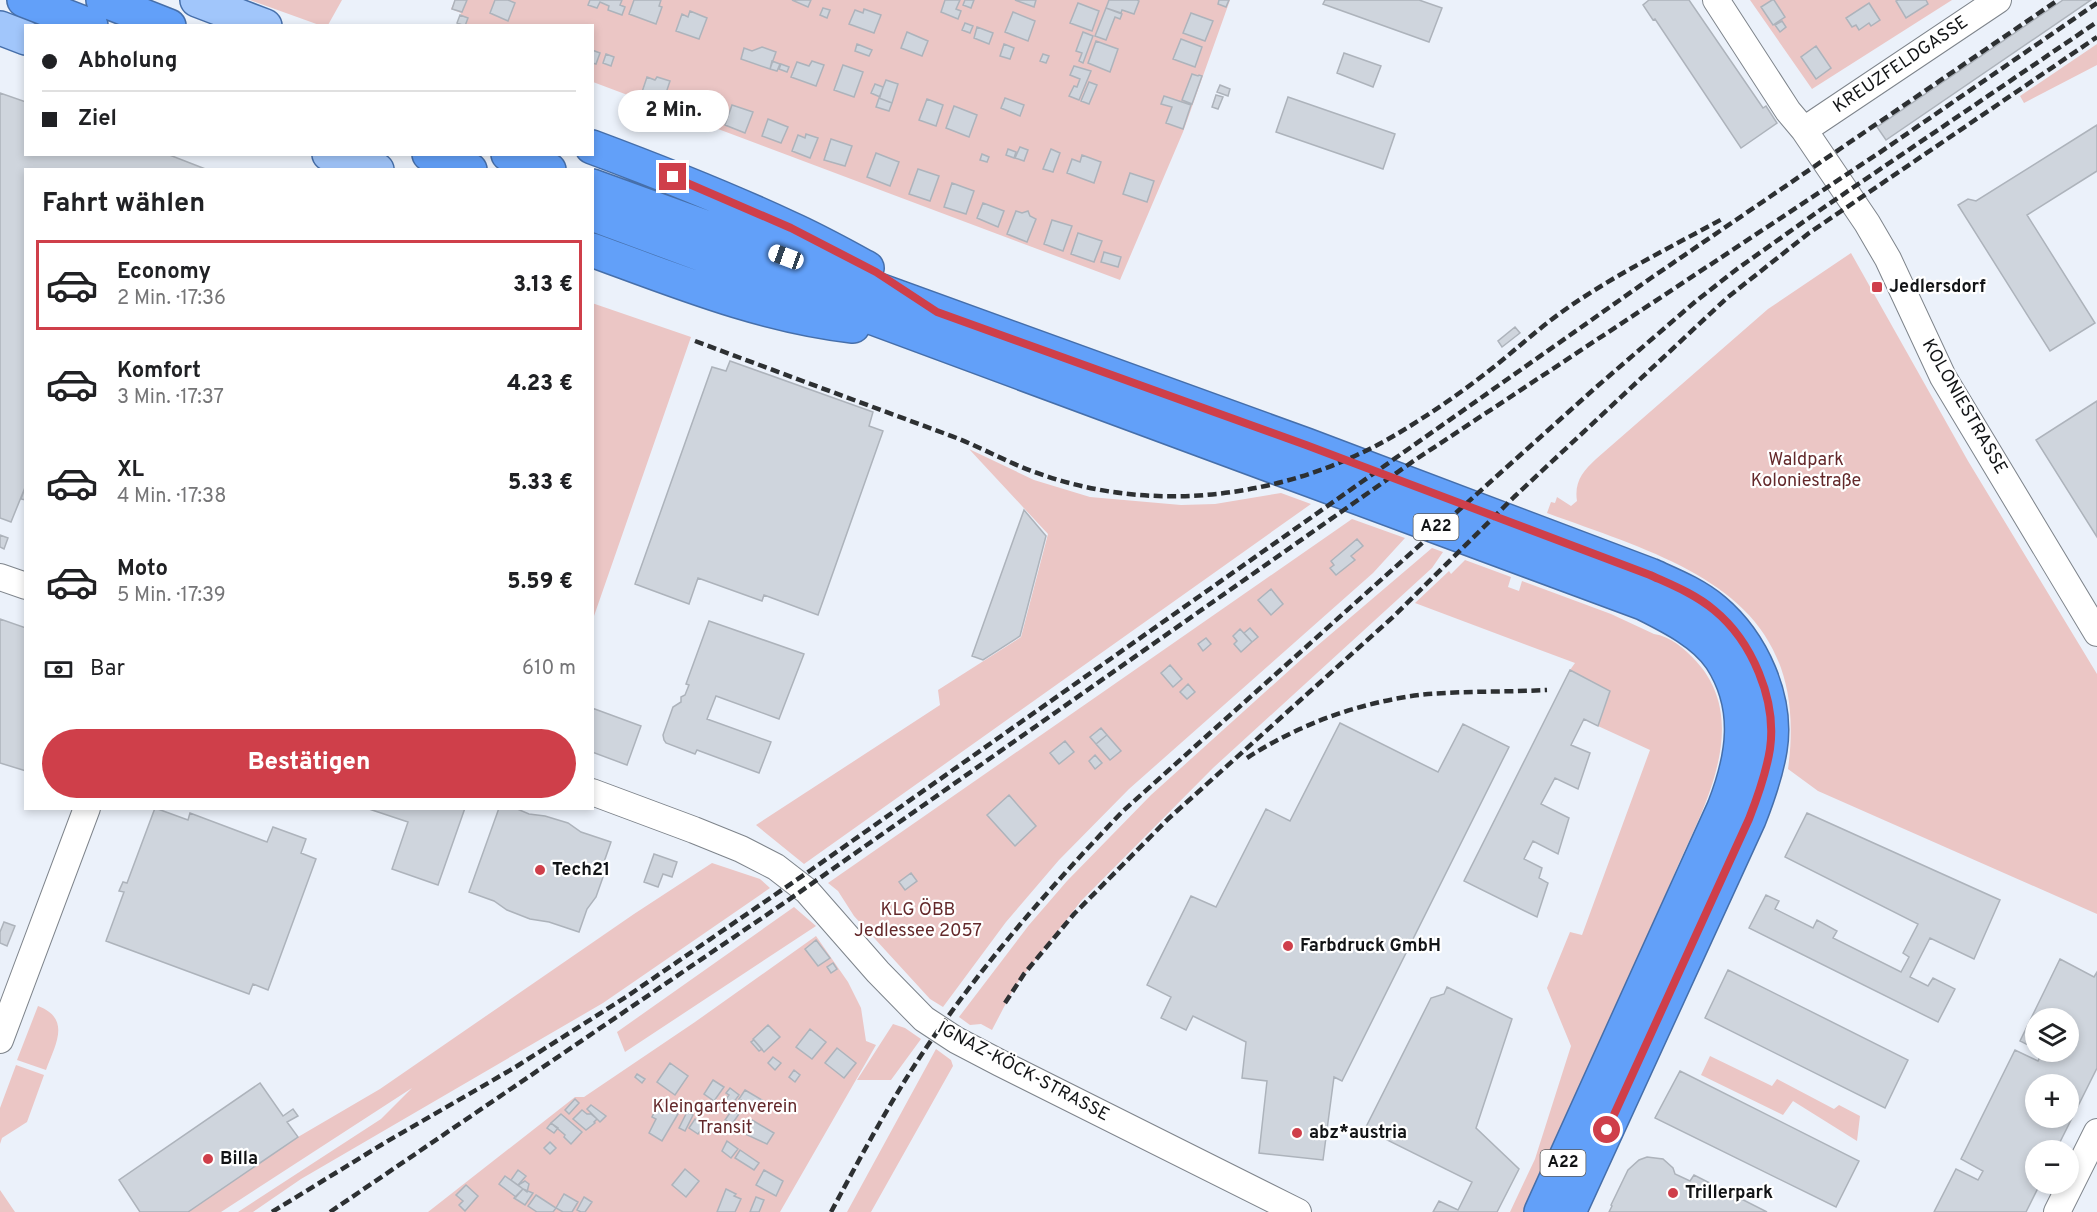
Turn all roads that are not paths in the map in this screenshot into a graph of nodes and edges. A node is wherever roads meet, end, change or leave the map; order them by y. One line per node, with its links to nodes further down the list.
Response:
1 (24, 0): 6 (highway)
2 (103, 0): 7 (highway)
3 (197, 0): 8 (main road)
4 (1716, 0): 11 (street, KOLONIESTRASSE)
5 (1998, 0): 11 (street, KREUZFELDGASSE)
6 (86, 24)
7 (164, 24)
8 (260, 24)
9 (0, 28): 10 (main road)
10 (24, 37)
11 (1804, 130): 25 (street, KOLONIESTRASSE)
12 (594, 148): 22 (highway)
13 (335, 156): 16 (main road)
14 (434, 156): 17 (highway)
15 (513, 156): 18 (highway)
16 (371, 168)
17 (465, 168)
18 (544, 168)
19 (594, 187): 22 (highway, A22)
20 (594, 215): 22 (highway, A22)
21 (594, 251): 22 (highway)
22 (927, 323): 31 (highway, A22); 32 (highway, A22)
23 (0, 577): 24 (street)
24 (24, 585)
25 (2097, 633)
26 (594, 793): 30 (street, IGNAZ-KÖCK-STRASSE)
27 (86, 810): 28 (street)
28 (0, 1040)
29 (2097, 1132): 33 (street)
30 (1298, 1212)
31 (1541, 1212)
32 (1569, 1212)
33 (2057, 1212)

